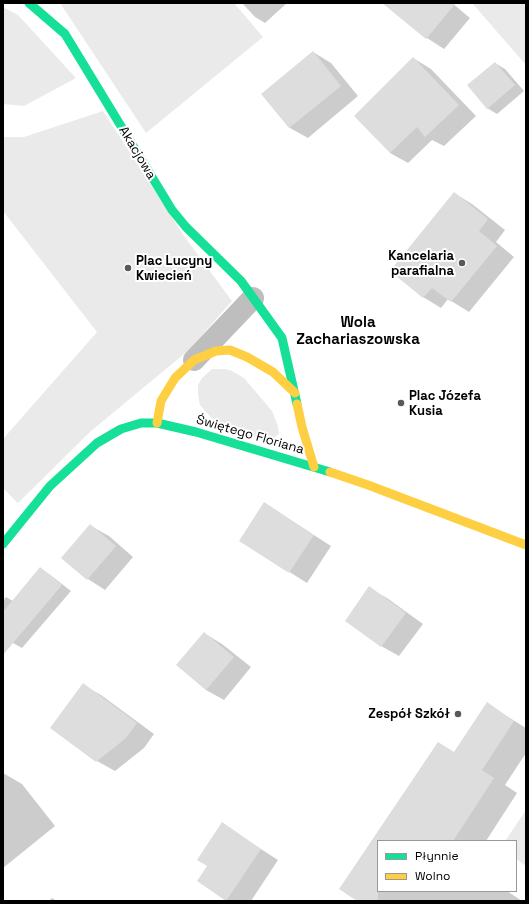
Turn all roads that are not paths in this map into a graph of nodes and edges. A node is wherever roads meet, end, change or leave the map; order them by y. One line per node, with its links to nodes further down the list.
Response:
1 (29, 3): 2 (street, Akacjowa)
2 (253, 298): 3 (street); 4 (street, Akacjowa)
3 (194, 360): 4 (street); 5 (street)
4 (295, 393): 6 (street, Akacjowa)
5 (157, 423): 6 (street, Świętego Floriana); 7 (street, Świętego Floriana)
6 (314, 467): 8 (street, Świętego Floriana)
7 (3, 544)
8 (526, 545)

